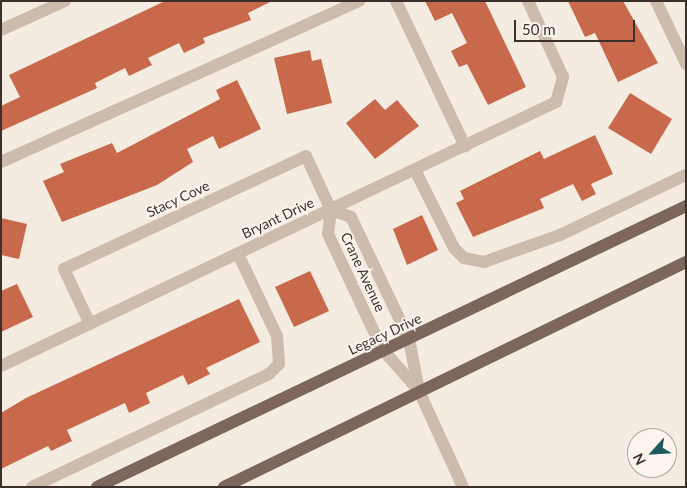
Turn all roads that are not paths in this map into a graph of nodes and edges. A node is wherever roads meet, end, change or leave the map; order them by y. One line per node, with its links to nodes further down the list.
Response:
1 (65, 1): 6 (street)
2 (359, 1): 9 (street)
3 (396, 1): 8 (street)
4 (528, 1): 8 (street, Bryant Drive)
5 (656, 1): 7 (street)
6 (1, 30)
7 (686, 64)
8 (465, 146): 10 (street, Bryant Drive)
9 (1, 162)
10 (415, 170): 11 (street); 13 (street, Bryant Drive)
11 (686, 175)
12 (686, 206): 17 (main road, Legacy Drive)
13 (331, 210): 14 (street, Bryant Drive); 16 (street, Stacy Cove); 17 (street, Crane Avenue); 18 (street, Crane Avenue)
14 (238, 254): 16 (street, Bryant Drive); 21 (street)
15 (686, 262): 20 (main road)
16 (90, 324): 19 (street, Bryant Drive)
17 (409, 339): 18 (main road, Legacy Drive); 20 (street, Crane Avenue)
18 (384, 351): 20 (street, Crane Avenue); 22 (main road, Legacy Drive)
19 (1, 366)
20 (419, 391): 23 (main road); 24 (street, Crane Avenue)
21 (32, 487)
22 (97, 487)
23 (224, 487)
24 (463, 487)

